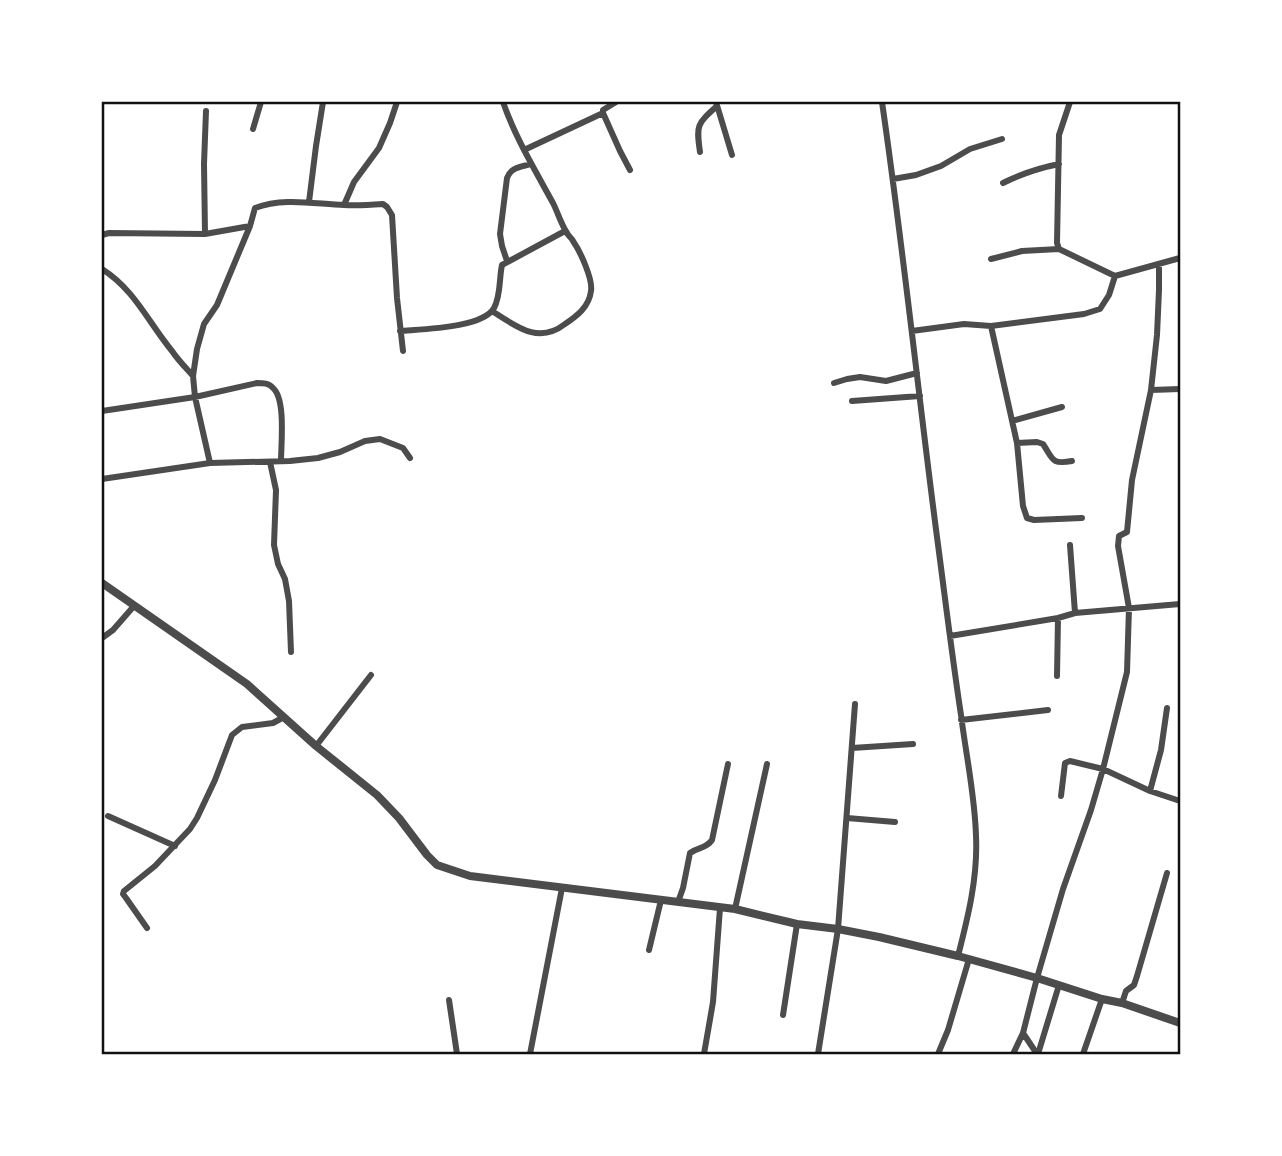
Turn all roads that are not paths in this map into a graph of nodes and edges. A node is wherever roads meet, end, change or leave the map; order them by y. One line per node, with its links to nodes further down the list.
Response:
1 (261, 102): 12 (street)
2 (323, 102): 22 (street)
3 (397, 102): 23 (street)
4 (503, 102): 14 (street)
5 (600, 102): 11 (street)
6 (616, 102): 11 (street)
7 (882, 102): 20 (street)
8 (1070, 102): 18 (street)
9 (717, 104): 15 (street); 16 (street)
10 (206, 111): 26 (street)
11 (603, 112): 14 (street); 19 (street)
12 (253, 129)
13 (1002, 139): 20 (street)
14 (524, 150): 17 (street)
15 (700, 152)
16 (732, 155)
17 (531, 164): 25 (street); 31 (street)
18 (1059, 164): 21 (street); 28 (street)
19 (630, 170)
20 (893, 179): 38 (street)
21 (1003, 183)
22 (309, 202): 23 (street); 24 (street)
23 (344, 205): 37 (street)
24 (250, 226): 26 (street); 41 (street)
25 (565, 231): 31 (street); 35 (street)
26 (205, 234): 27 (street)
27 (102, 235)
28 (1059, 248): 30 (street); 34 (street)
29 (1181, 258): 32 (street)
30 (991, 260)
31 (507, 261): 35 (street)
32 (1159, 264): 34 (street); 44 (street)
33 (102, 269): 41 (street)
34 (1115, 276): 36 (street)
35 (492, 311): 37 (street)
36 (991, 326): 38 (street); 50 (street)
37 (400, 331): 39 (street)
38 (912, 331): 40 (street)
39 (402, 351)
40 (917, 373): 42 (street); 45 (street)
41 (193, 376): 46 (street)
42 (834, 383)
43 (1181, 389): 44 (street)
44 (1151, 390): 63 (street)
45 (920, 396): 47 (street); 66 (street)
46 (195, 397): 49 (street); 53 (street); 56 (street)
47 (852, 401)
48 (1062, 407): 50 (street)
49 (102, 411)
50 (1013, 421): 51 (street)
51 (1017, 443): 54 (street); 58 (street)
52 (410, 458): 53 (street)
53 (281, 461): 55 (street)
54 (1072, 461)
55 (270, 462): 56 (street); 68 (street)
56 (210, 463): 57 (street)
57 (102, 479)
58 (1082, 518)
59 (1070, 545): 64 (street)
60 (102, 583): 62 (street)
61 (1181, 604): 63 (street)
62 (134, 606): 67 (street); 74 (street)
63 (1129, 608): 64 (street); 81 (street)
64 (1075, 613): 65 (street)
65 (1058, 618): 66 (street); 70 (street)
66 (950, 636): 75 (street)
67 (102, 638)
68 (291, 652)
69 (371, 675): 77 (street)
70 (1057, 676)
71 (855, 704): 78 (street)
72 (1167, 708): 82 (street)
73 (1048, 710): 75 (street)
74 (284, 717): 77 (street); 88 (street)
75 (961, 720): 99 (street)
76 (913, 744): 78 (street)
77 (316, 746): 90 (street)
78 (852, 748): 86 (street)
79 (728, 764): 92 (street)
80 (767, 764): 94 (street)
81 (1103, 769): 82 (street); 83 (street); 101 (street)
82 (1150, 792): 84 (street)
83 (1061, 796)
84 (1181, 801)
85 (108, 816): 88 (street)
86 (847, 818): 87 (street); 97 (street)
87 (895, 822)
88 (175, 846): 96 (street)
89 (1167, 873): 105 (street)
90 (562, 888): 91 (street); 110 (street)
91 (661, 900): 92 (street); 98 (street)
92 (678, 902): 93 (street)
93 (720, 908): 94 (street); 111 (street)
94 (735, 909): 95 (street)
95 (797, 924): 97 (street); 106 (street)
96 (147, 928)
97 (838, 929): 99 (street); 112 (street)
98 (649, 950)
99 (958, 956): 100 (street)
100 (969, 959): 101 (street); 113 (street)
101 (1037, 978): 102 (street); 108 (street)
102 (1059, 985): 103 (street); 115 (street)
103 (1102, 999): 105 (street); 116 (street)
104 (449, 1000): 109 (street)
105 (1122, 1003): 107 (street)
106 (783, 1015)
107 (1181, 1023)
108 (1023, 1033): 114 (street); 115 (street)
109 (457, 1055)
110 (530, 1055)
111 (704, 1055)
112 (818, 1055)
113 (938, 1055)
114 (1013, 1055)
115 (1037, 1055)
116 (1083, 1055)

